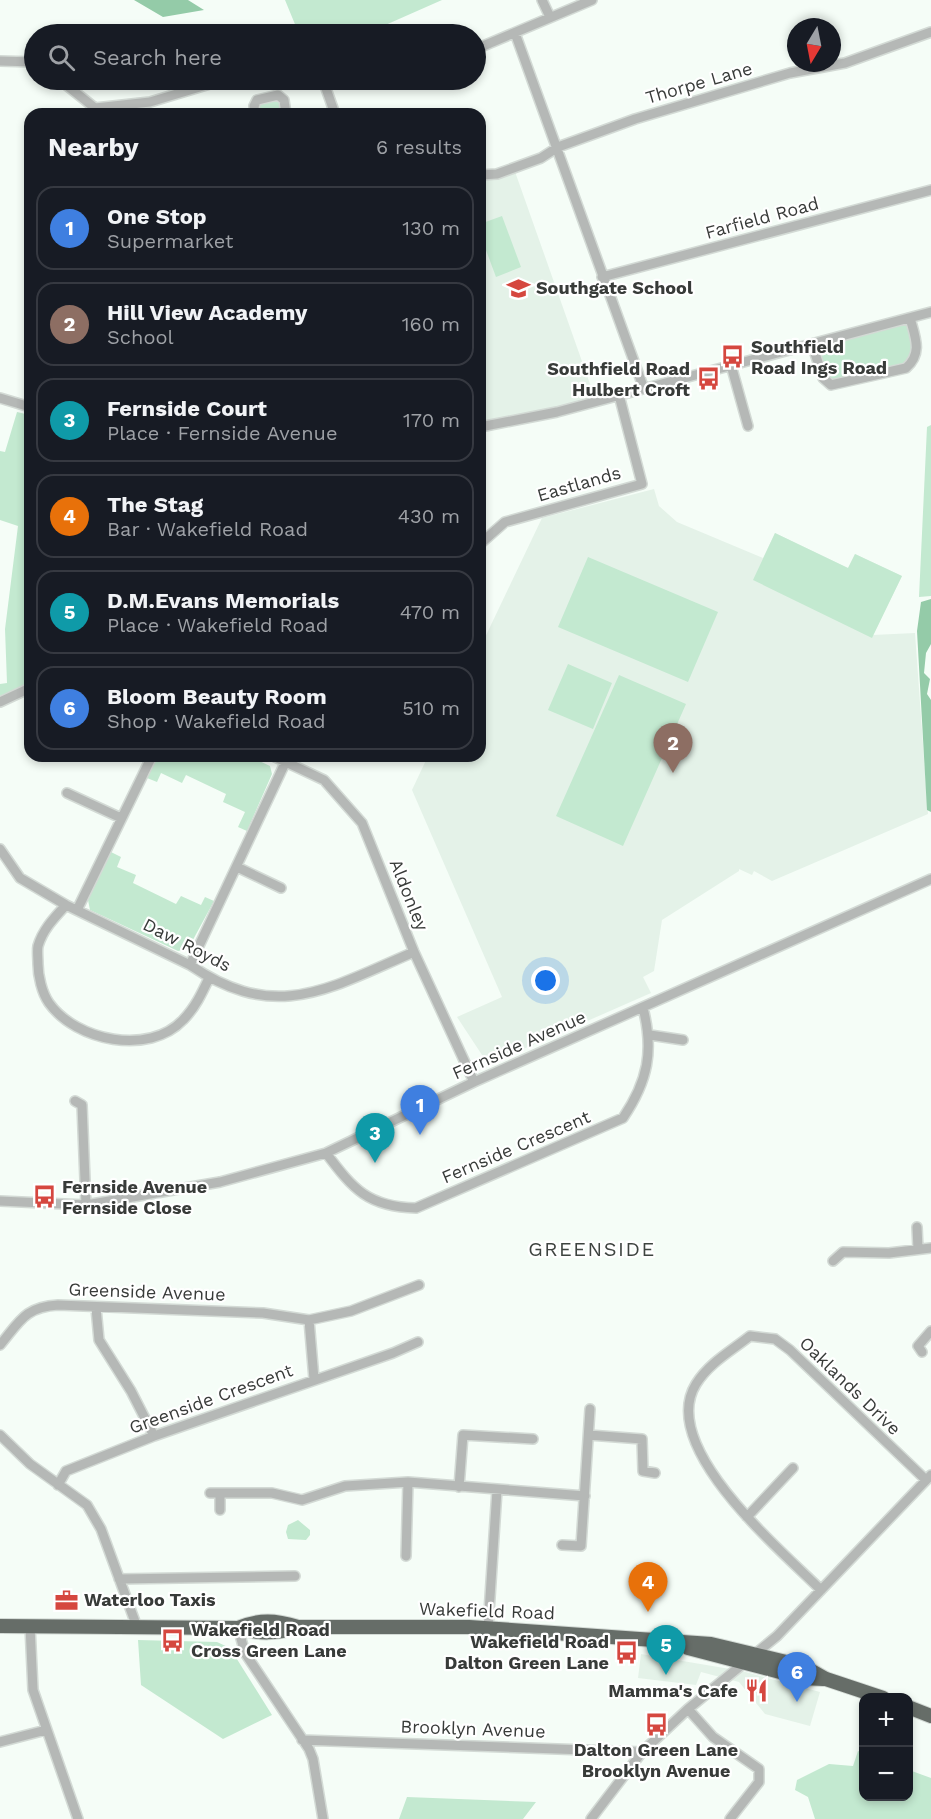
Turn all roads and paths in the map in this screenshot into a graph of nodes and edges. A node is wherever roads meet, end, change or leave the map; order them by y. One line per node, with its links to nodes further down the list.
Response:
1 (542, 0): 3 (street)
2 (592, 0): 3 (street)
3 (550, 17): 5 (street)
4 (931, 32): 17 (street, Thorpe Lane)
5 (515, 33): 6 (street); 17 (street)
6 (486, 45)
7 (0, 61): 8 (street)
8 (24, 62)
9 (72, 90): 13 (street)
10 (190, 90): 12 (street)
11 (327, 90): 16 (street)
12 (95, 108)
13 (95, 108)
14 (254, 108): 15 (street)
15 (285, 108)
16 (333, 108)
17 (558, 147): 18 (street, Thorpe Lane); 20 (street)
18 (486, 175)
19 (931, 190): 20 (street, Farfield Road)
20 (602, 277): 25 (street)
21 (931, 312): 22 (street)
22 (910, 318): 23 (street); 23 (street)
23 (812, 344): 24 (street)
24 (731, 365): 25 (street); 30 (street)
25 (644, 389): 26 (street)
26 (619, 395): 29 (street); 31 (street, Eastlands)
27 (0, 398): 28 (street)
28 (24, 404)
29 (486, 426)
30 (748, 426)
31 (486, 539)
32 (24, 691): 33 (street)
33 (0, 702)
34 (149, 762): 38 (street)
35 (286, 762): 40 (street)
36 (288, 762): 45 (street, Aldonley)
37 (67, 793): 38 (street)
38 (121, 818): 44 (street)
39 (0, 849): 43 (street, Daw Royds)
40 (237, 867): 42 (street); 46 (street)
41 (931, 879): 48 (street, Fernside Avenue)
42 (281, 888)
43 (66, 905): 44 (street, Daw Royds); 47 (street)
44 (78, 908): 46 (street, Daw Royds)
45 (414, 952): 47 (street, Daw Royds); 51 (street, Aldonley)
46 (190, 965): 47 (street, Daw Royds)
47 (209, 978)
48 (643, 1008): 49 (street, Fernside Crescent); 51 (street, Fernside Avenue)
49 (650, 1035): 50 (street); 53 (street, Fernside Crescent)
50 (683, 1040)
51 (474, 1082): 53 (street, Fernside Avenue)
52 (75, 1101): 55 (street)
53 (326, 1153): 55 (street, Fernside Avenue)
54 (0, 1201): 55 (street, Fernside Avenue)
55 (86, 1205)
56 (916, 1227): 58 (street)
57 (931, 1248): 58 (street)
58 (918, 1249): 59 (street)
59 (833, 1261)
60 (419, 1285): 62 (street, Greenside Avenue)
61 (96, 1308): 62 (street, Greenside Avenue); 65 (street, Greenside Avenue); 71 (street)
62 (309, 1320): 67 (street)
63 (931, 1331): 66 (street)
64 (418, 1342): 67 (street, Greenside Crescent)
65 (0, 1345)
66 (922, 1352)
67 (314, 1379): 71 (street, Greenside Crescent)
68 (590, 1409): 70 (street)
69 (0, 1435): 77 (street)
70 (589, 1435): 74 (street); 82 (street)
71 (154, 1436): 77 (street, Greenside Crescent)
72 (533, 1439): 78 (street)
73 (793, 1468): 84 (street)
74 (655, 1473)
75 (928, 1478): 84 (street, Oaklands Drive); 89 (street)
76 (408, 1482): 78 (street); 81 (street); 86 (street)
77 (58, 1485): 88 (street)
78 (459, 1487): 79 (street)
79 (497, 1491): 82 (street); 94 (street)
80 (210, 1493): 81 (street)
81 (220, 1493): 83 (street)
82 (585, 1496): 85 (street)
83 (220, 1510)
84 (747, 1516): 89 (street, Oaklands Drive)
85 (562, 1545)
86 (406, 1556)
87 (295, 1576): 88 (street)
88 (119, 1579): 92 (street)
89 (821, 1590): 96 (street)
90 (0, 1626): 91 (highway, Wakefield Road)
91 (30, 1626): 92 (highway, Wakefield Road); 103 (street)
92 (137, 1628): 93 (highway, Wakefield Road)
93 (238, 1628): 94 (highway, Wakefield Road); 104 (street)
94 (488, 1628): 95 (highway, Wakefield Road)
95 (675, 1643): 96 (highway, Wakefield Road); 97 (highway, Wakefield Road)
96 (756, 1654): 97 (street); 98 (highway, Wakefield Road)
97 (745, 1662): 98 (highway, Wakefield Road); 100 (street)
98 (825, 1679): 99 (highway, Wakefield Road)
99 (868, 1693)
100 (688, 1709): 106 (street); 110 (street)
101 (913, 1709): 102 (highway)
102 (931, 1716)
103 (45, 1730): 105 (street); 107 (street)
104 (303, 1740): 106 (street, Brooklyn Avenue); 108 (street)
105 (0, 1742)
106 (642, 1752): 109 (street)
107 (78, 1819)
108 (323, 1819)
109 (591, 1819)
110 (730, 1819)

